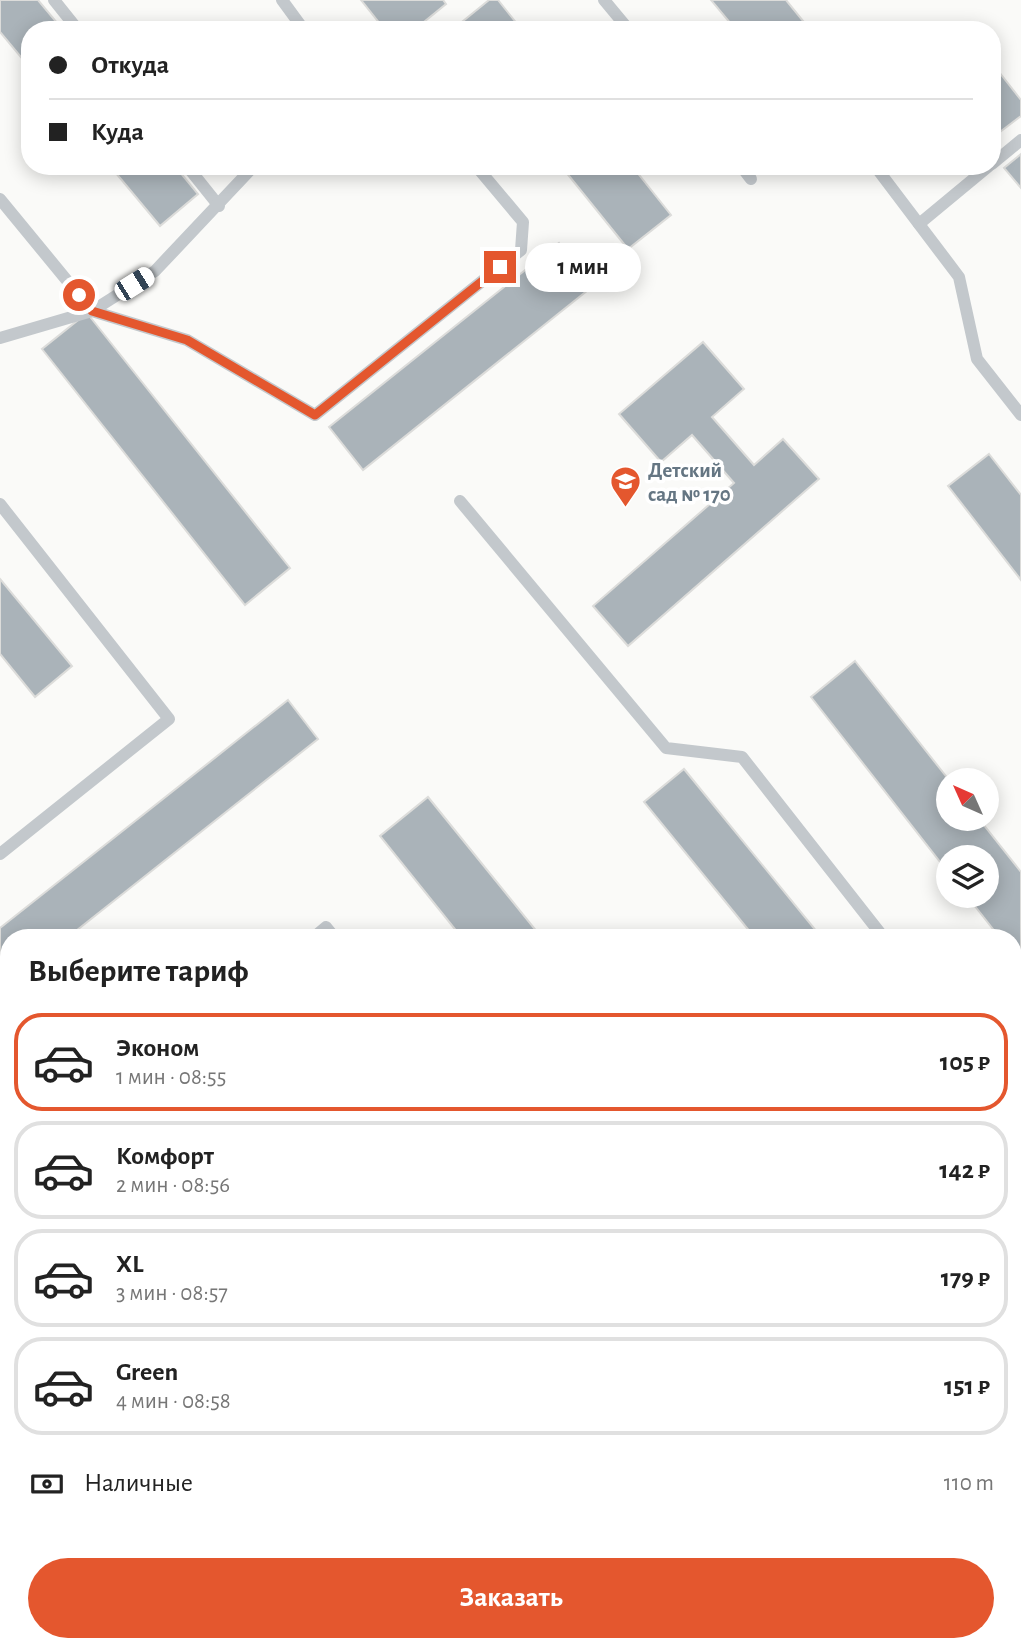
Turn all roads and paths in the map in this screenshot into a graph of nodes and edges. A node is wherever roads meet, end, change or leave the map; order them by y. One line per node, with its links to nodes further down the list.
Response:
1 (54, 0): 4 (lane)
2 (282, 0): 5 (lane)
3 (604, 0): 6 (lane)
4 (71, 21)
5 (297, 21)
6 (622, 21)
7 (1021, 140): 8 (lane)
8 (1001, 157)
9 (194, 175): 17 (lane)
10 (246, 175): 17 (lane)
11 (484, 175): 19 (lane)
12 (748, 175): 15 (lane)
13 (882, 175): 18 (lane)
14 (979, 175): 18 (lane)
15 (751, 179)
16 (0, 199): 19 (lane)
17 (219, 206): 19 (lane)
18 (919, 224): 21 (lane)
19 (92, 311): 20 (lane)
20 (0, 338)
21 (1021, 415)
22 (460, 500): 25 (lane)
23 (0, 505): 24 (lane)
24 (0, 854)
25 (877, 929)

